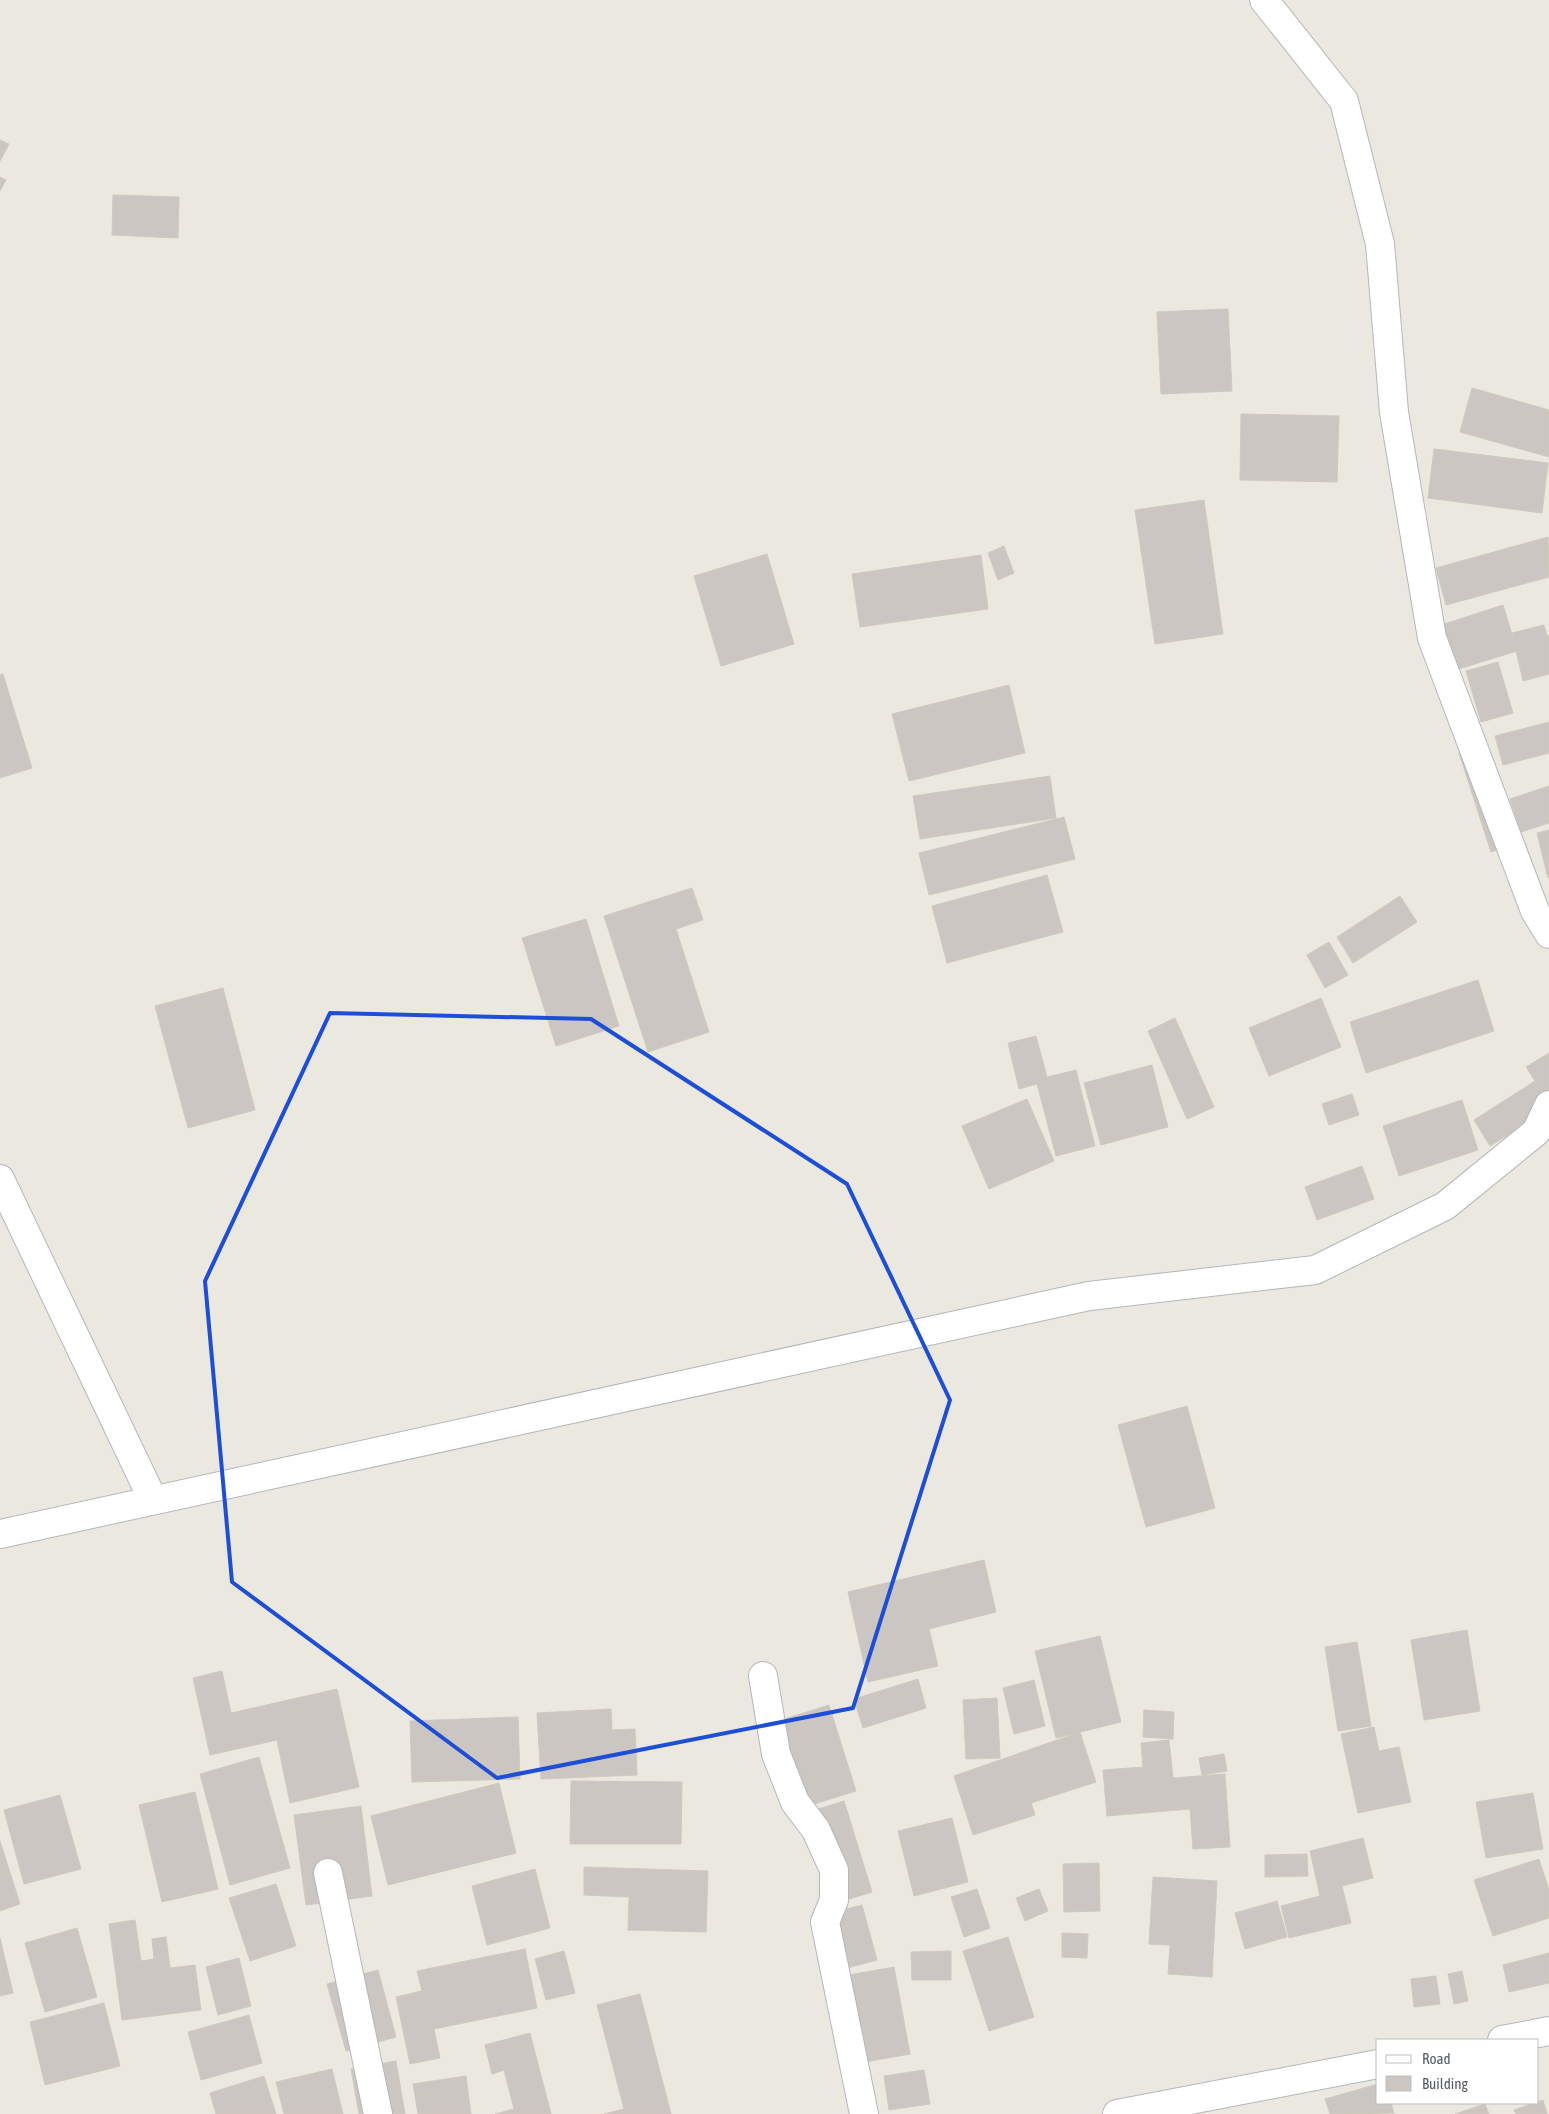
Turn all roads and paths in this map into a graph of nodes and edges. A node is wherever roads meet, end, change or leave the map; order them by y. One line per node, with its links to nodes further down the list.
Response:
1 (1264, 0): 2 (street)
2 (1549, 934)
3 (1549, 1105): 5 (street)
4 (0, 1179): 5 (street)
5 (153, 1500): 6 (street)
6 (0, 1534)
7 (763, 1676): 13 (street)
8 (328, 1873): 12 (street)
9 (1549, 2031): 10 (street)
10 (1507, 2039)
11 (1376, 2064): 14 (street)
12 (378, 2114)
13 (864, 2114)
14 (1117, 2114)

